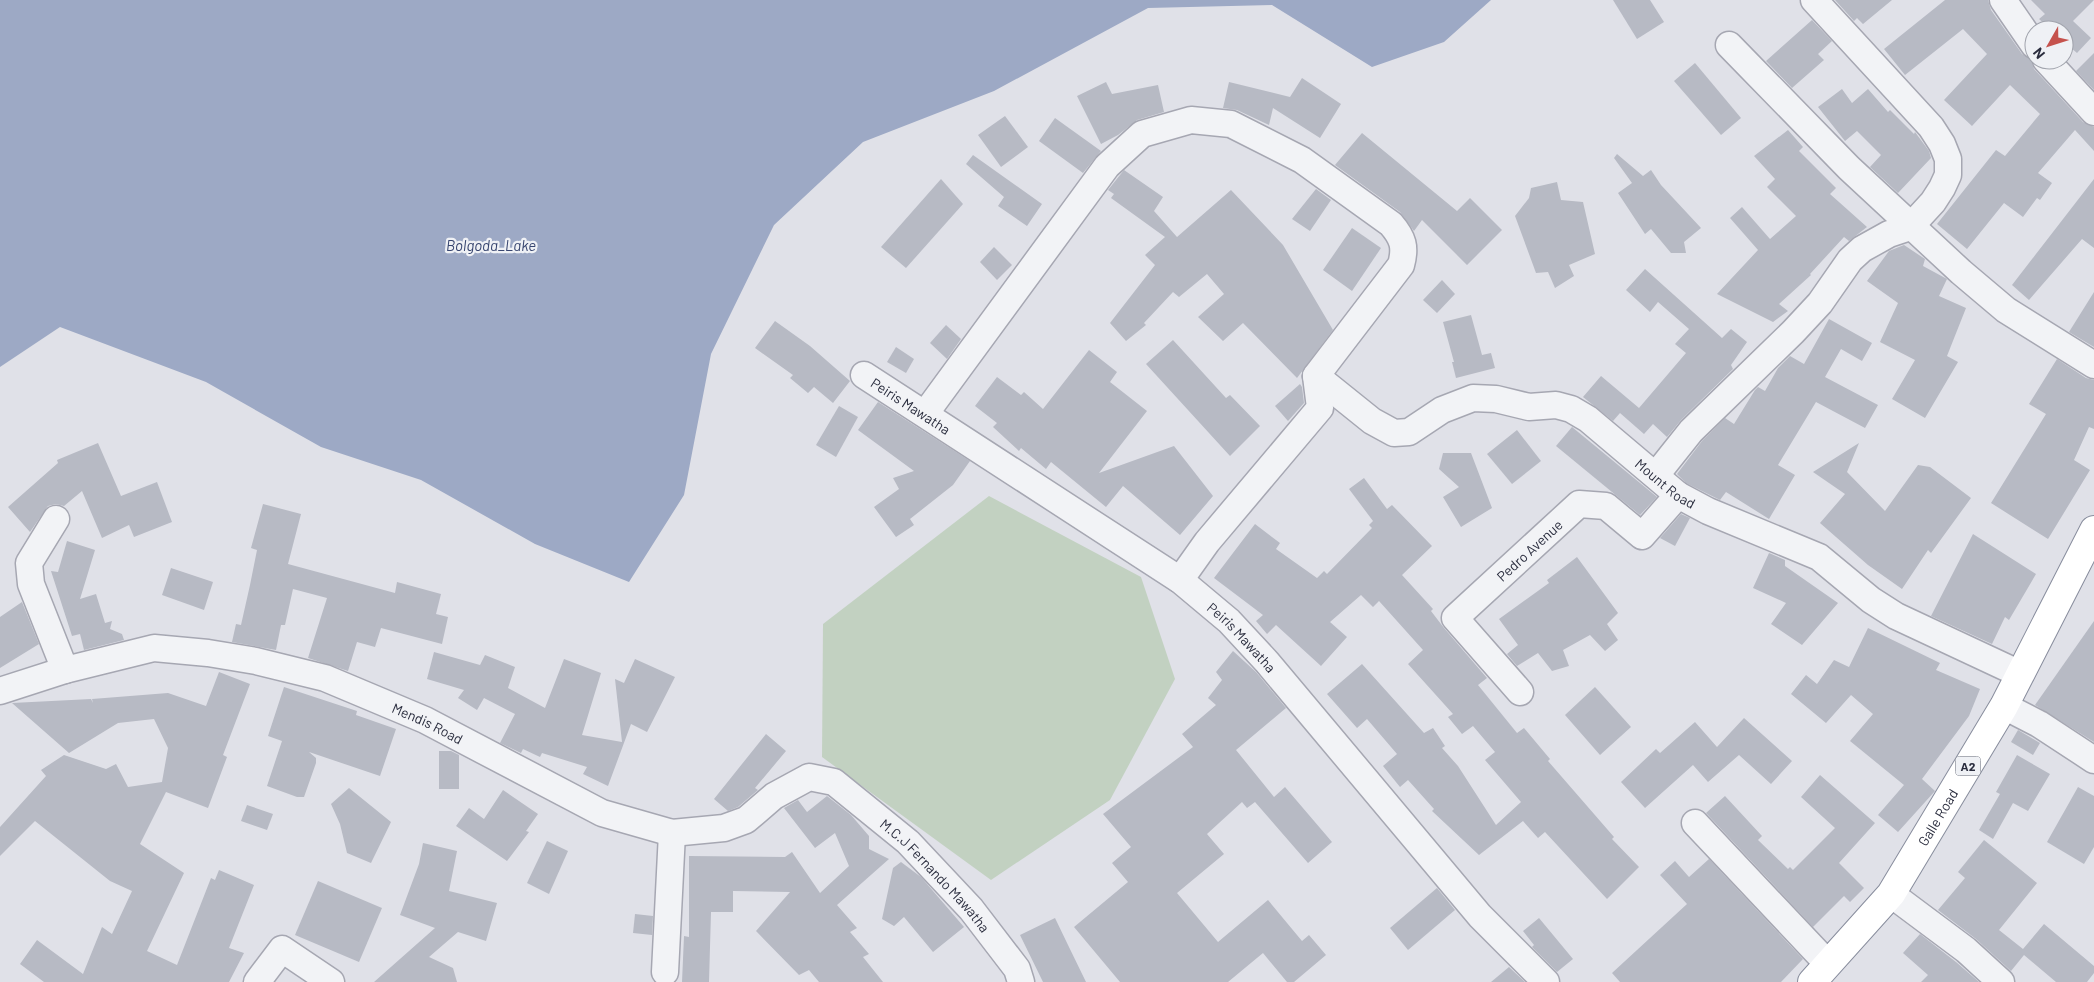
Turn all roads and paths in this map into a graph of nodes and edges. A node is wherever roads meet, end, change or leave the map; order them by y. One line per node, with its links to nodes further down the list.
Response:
1 (1814, 0): 7 (street)
2 (2003, 0): 3 (street)
3 (2024, 30)
4 (1729, 45): 7 (street)
5 (2055, 70): 6 (street)
6 (2094, 112)
7 (1910, 227): 8 (street); 12 (street)
8 (2094, 365)
9 (864, 374): 11 (street, Peiris Mawatha)
10 (1316, 376): 11 (street); 12 (street, Mount Road); 16 (street)
11 (925, 414): 16 (street, Peiris Mawatha)
12 (1656, 475): 13 (street, Mount Road)
13 (1678, 495): 18 (street, Mount Road); 20 (street, Pedro Avenue)
14 (56, 519): 17 (street)
15 (2094, 530): 18 (highway, Galle Road / A2)
16 (1180, 580): 32 (street, Peiris Mawatha)
17 (65, 670): 19 (street, Mendis Road); 25 (street, Mendis Road)
18 (2020, 674): 21 (highway, Galle Road / A2)
19 (0, 691)
20 (1520, 692)
21 (2004, 706): 22 (street); 26 (highway, Galle Road / A2)
22 (2094, 760)
23 (834, 782): 25 (street, Mendis Road); 31 (street, M.C.J Fernando Mawatha)
24 (1694, 824): 28 (street)
25 (672, 833): 27 (street)
26 (1891, 894): 28 (highway, Galle Road / A2); 33 (street)
27 (665, 972)
28 (1820, 973)
29 (257, 982): 30 (street)
30 (331, 982)
31 (1021, 982)
32 (1546, 982)
33 (2001, 982)

